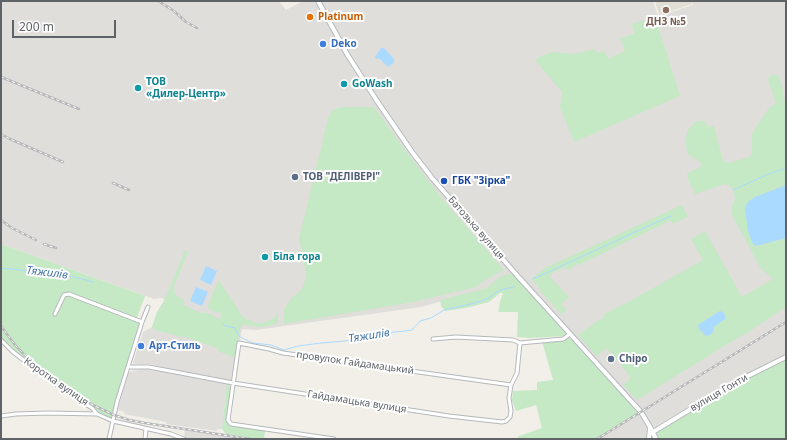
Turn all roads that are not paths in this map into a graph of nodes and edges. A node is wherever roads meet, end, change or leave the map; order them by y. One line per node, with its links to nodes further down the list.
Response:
1 (318, 1): 5 (street, Батозька вулиця)
2 (148, 307): 4 (street)
3 (55, 314): 4 (street)
4 (142, 322): 10 (street)
5 (570, 334): 8 (street); 16 (street, Батозька вулиця)
6 (433, 339): 8 (street)
7 (1, 340): 13 (street, Коротка вулиця)
8 (520, 343): 12 (street, Гайдамацька вулиця)
9 (786, 357): 18 (street, вулиця Гонти)
10 (128, 367): 11 (street, Гайдамацька вулиця); 15 (street)
11 (233, 383): 12 (street, Гайдамацька вулиця); 12 (street, провулок Гайдамацький); 24 (street)
12 (511, 385)
13 (97, 414): 14 (street); 15 (street, Коротка вулиця)
14 (1, 416)
15 (113, 421): 17 (street, Коротка вулиця); 20 (street)
16 (650, 427): 18 (street, Батозька вулиця); 25 (street)
17 (146, 429): 19 (street, Коротка вулиця); 21 (street)
18 (653, 432): 26 (street, Батозька вулиця)
19 (171, 434): 22 (street); 23 (street, Коротка вулиця)
20 (109, 439)
21 (144, 439)
22 (171, 439)
23 (184, 439)
24 (334, 439)
25 (649, 439)
26 (656, 439)

